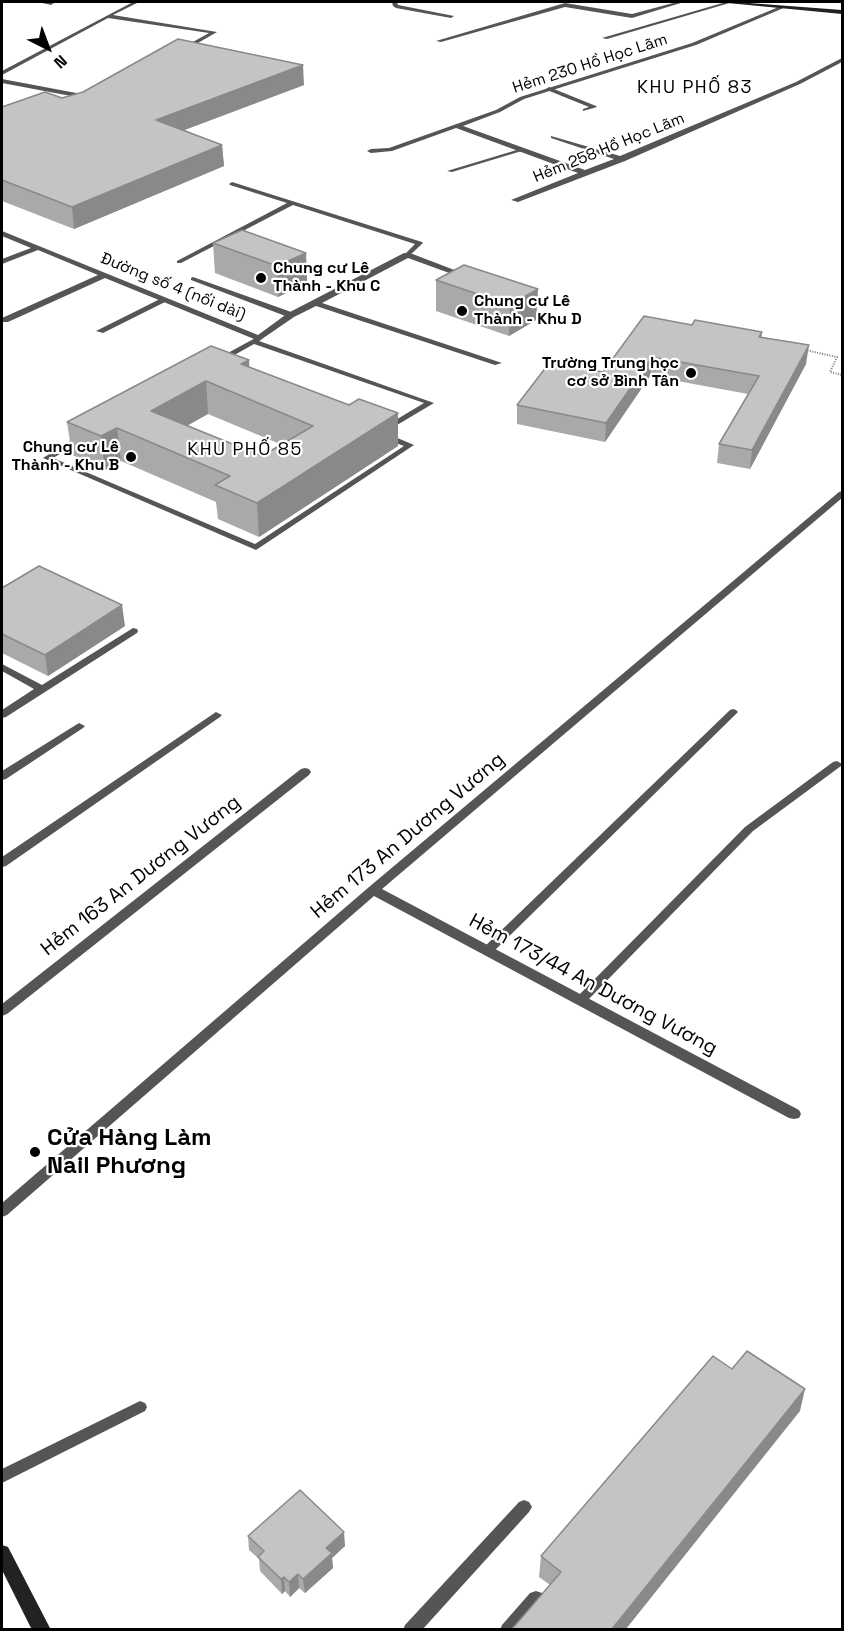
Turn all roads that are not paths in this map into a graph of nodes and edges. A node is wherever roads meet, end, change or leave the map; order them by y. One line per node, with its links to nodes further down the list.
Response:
1 (41, 2): 8 (lane)
2 (136, 2): 12 (lane)
3 (396, 2): 13 (lane)
4 (582, 2): 9 (lane)
5 (681, 2): 9 (lane)
6 (720, 2): 7 (main road)
7 (730, 2): 10 (main road); 14 (lane)
8 (51, 3)
9 (571, 6): 15 (lane)
10 (783, 7): 11 (main road); 20 (street, Hẻm 230 Hồ Học Lãm)
11 (843, 12)
12 (107, 16): 16 (lane); 18 (lane)
13 (451, 16)
14 (605, 38)
15 (440, 41)
16 (175, 54)
17 (843, 60): 27 (street, Hẻm 258 Hồ Học Lãm)
18 (2, 73)
19 (2, 81): 21 (lane)
20 (549, 89): 22 (lane); 23 (street, Hẻm 230 Hồ Học Lãm)
21 (90, 103)
22 (585, 110)
23 (456, 126): 25 (street); 26 (street, Hẻm 230 Hồ Học Lãm)
24 (553, 137): 27 (street)
25 (522, 150): 28 (lane); 29 (street)
26 (371, 151)
27 (621, 159): 29 (street, Hẻm 258 Hồ Học Lãm)
28 (450, 171)
29 (586, 173): 31 (street, Hẻm 258 Hồ Học Lãm)
30 (232, 184): 32 (lane)
31 (515, 200)
32 (293, 203): 35 (lane); 37 (lane)
33 (2, 233): 34 (street, Đường số 4 (nối dài))
34 (37, 248): 36 (street); 38 (street, Đường số 4 (nối dài))
35 (407, 255): 39 (street); 42 (street, Đường số 4 (nối dài))
36 (2, 262)
37 (179, 262)
38 (104, 276): 41 (street, Đường số 4 (nối dài)); 44 (street)
39 (472, 278)
40 (193, 279): 43 (lane)
41 (165, 300): 45 (lane); 46 (street, Đường số 4 (nối dài))
42 (315, 303): 43 (street, Đường số 4 (nối dài)); 48 (street)
43 (291, 315): 46 (street, Đường số 4 (nối dài))
44 (5, 320)
45 (100, 331)
46 (256, 339): 47 (lane); 49 (lane)
47 (214, 362)
48 (498, 363)
49 (88, 434)
50 (843, 494): 62 (street, Hẻm 173 An Dương Vương)
51 (133, 630): 53 (street)
52 (2, 667): 53 (street)
53 (42, 689): 55 (street)
54 (734, 712): 63 (lane)
55 (2, 715)
56 (216, 716): 61 (street)
57 (80, 726): 60 (street)
58 (837, 764): 64 (lane)
59 (305, 772): 65 (street, Hẻm 163 An Dương Vương)
60 (2, 776)
61 (2, 863)
62 (374, 890): 63 (street, Hẻm 173/44 An Dương Vương); 67 (street, Hẻm 173 An Dương Vương)
63 (487, 951): 64 (street, Hẻm 173/44 An Dương Vương)
64 (580, 1001): 66 (street, Hẻm 173/44 An Dương Vương)
65 (2, 1011)
66 (794, 1114)
67 (2, 1211)
68 (140, 1407): 69 (lane)
69 (2, 1476)
70 (524, 1507): 74 (lane)
71 (2, 1553): 73 (main road)
72 (536, 1598): 75 (lane)
73 (42, 1629)
74 (411, 1629)
75 (508, 1629)

